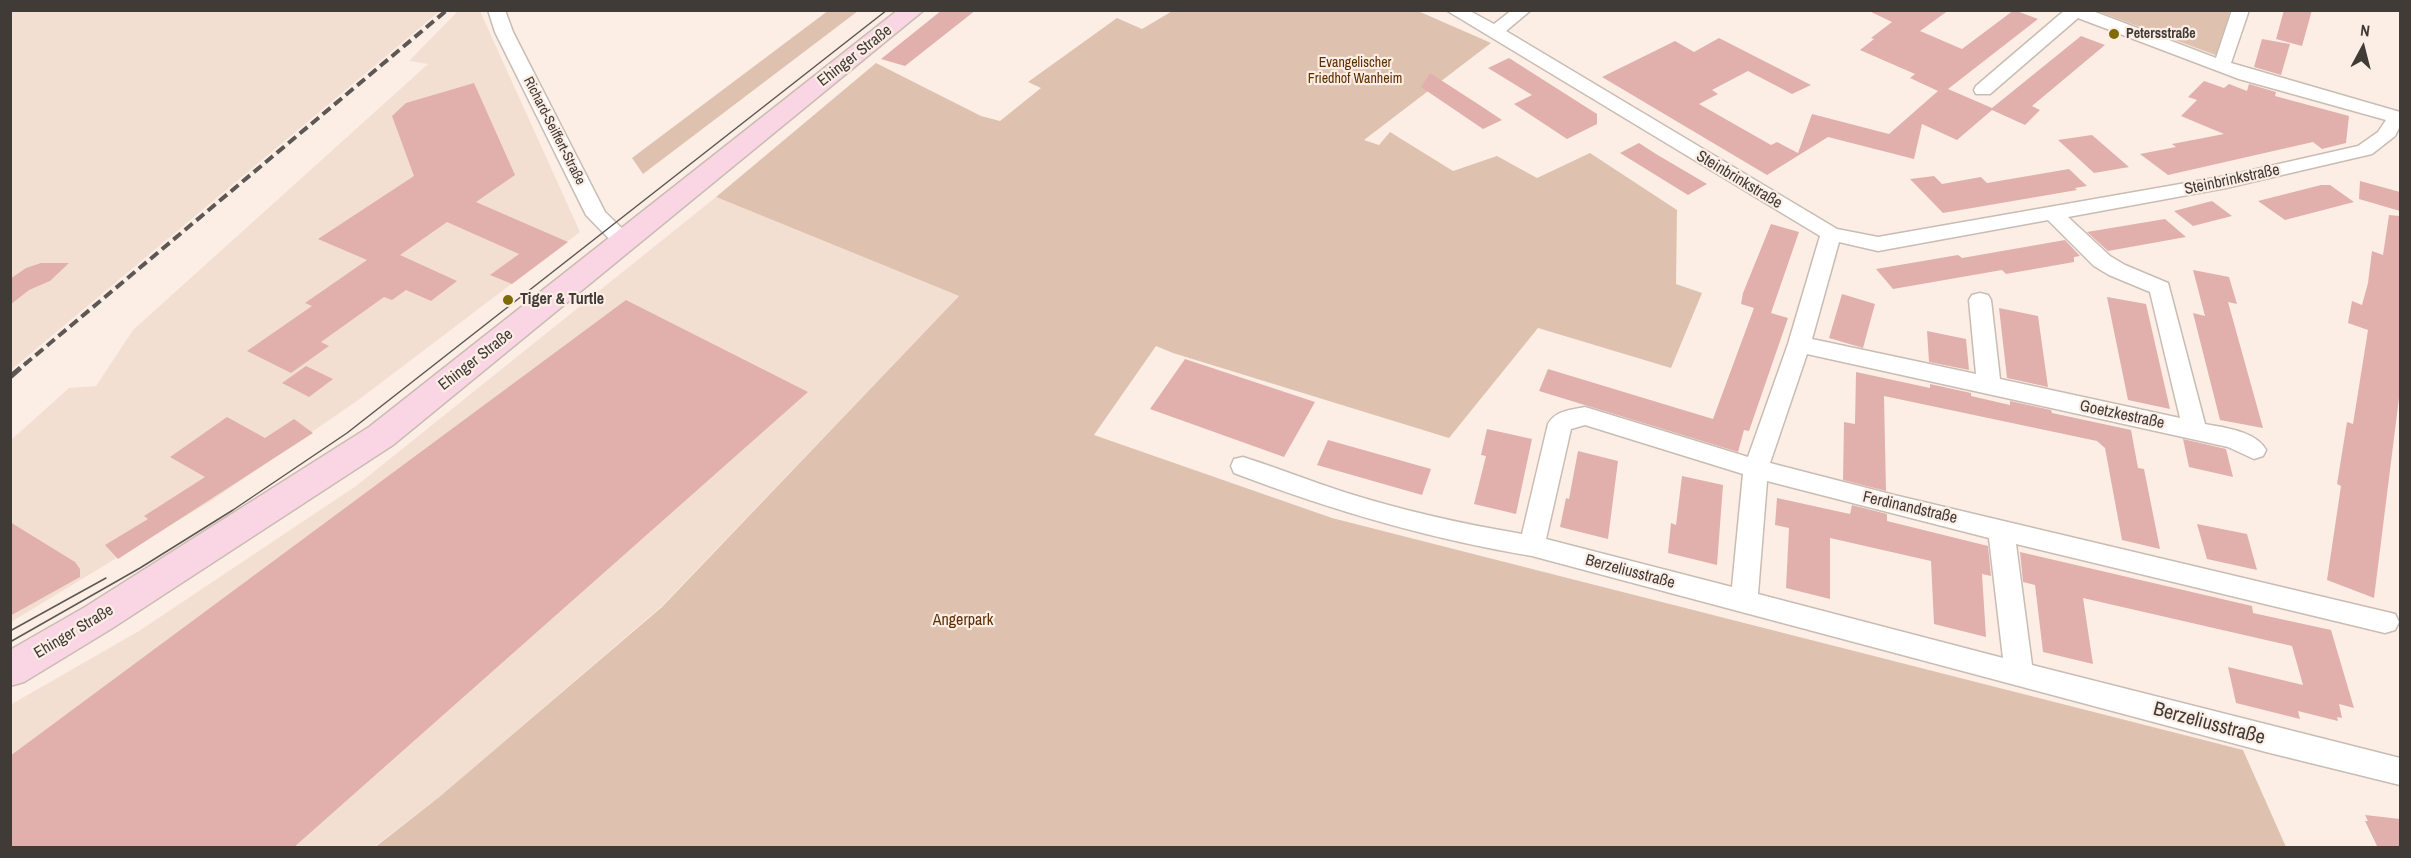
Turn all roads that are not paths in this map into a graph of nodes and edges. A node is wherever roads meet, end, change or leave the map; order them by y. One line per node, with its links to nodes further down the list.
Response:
1 (496, 10): 13 (street, Richard-Seiffert-Straße)
2 (913, 10): 13 (street, Ehinger Straße)
3 (1454, 10): 7 (street, Steinbrinkstraße)
4 (1523, 10): 7 (street)
5 (2241, 10): 8 (street)
6 (2074, 11): 8 (street); 9 (street)
7 (1495, 32): 12 (street, Steinbrinkstraße)
8 (2220, 66): 10 (street)
9 (1983, 90)
10 (2399, 118): 11 (street, Steinbrinkstraße)
11 (2053, 214): 12 (street, Steinbrinkstraße); 17 (street)
12 (1831, 234): 15 (street)
13 (625, 243): 25 (street, Ehinger Straße)
14 (1980, 300): 16 (street)
15 (1799, 344): 16 (street, Goetzkestraße); 20 (street)
16 (1989, 387): 17 (street, Goetzkestraße)
17 (2194, 430): 18 (street, Goetzkestraße)
18 (2253, 450)
19 (1243, 466): 22 (street, Berzeliusstraße)
20 (1756, 469): 21 (street, Ferdinandstraße); 22 (street, Ferdinandstraße); 23 (street)
21 (2001, 529): 24 (street, Ferdinandstraße); 26 (street)
22 (1532, 546): 23 (street, Berzeliusstraße)
23 (1744, 602): 26 (street, Berzeliusstraße)
24 (2385, 622)
25 (10, 670)
26 (2019, 674): 27 (street, Berzeliusstraße)
27 (2400, 772)

